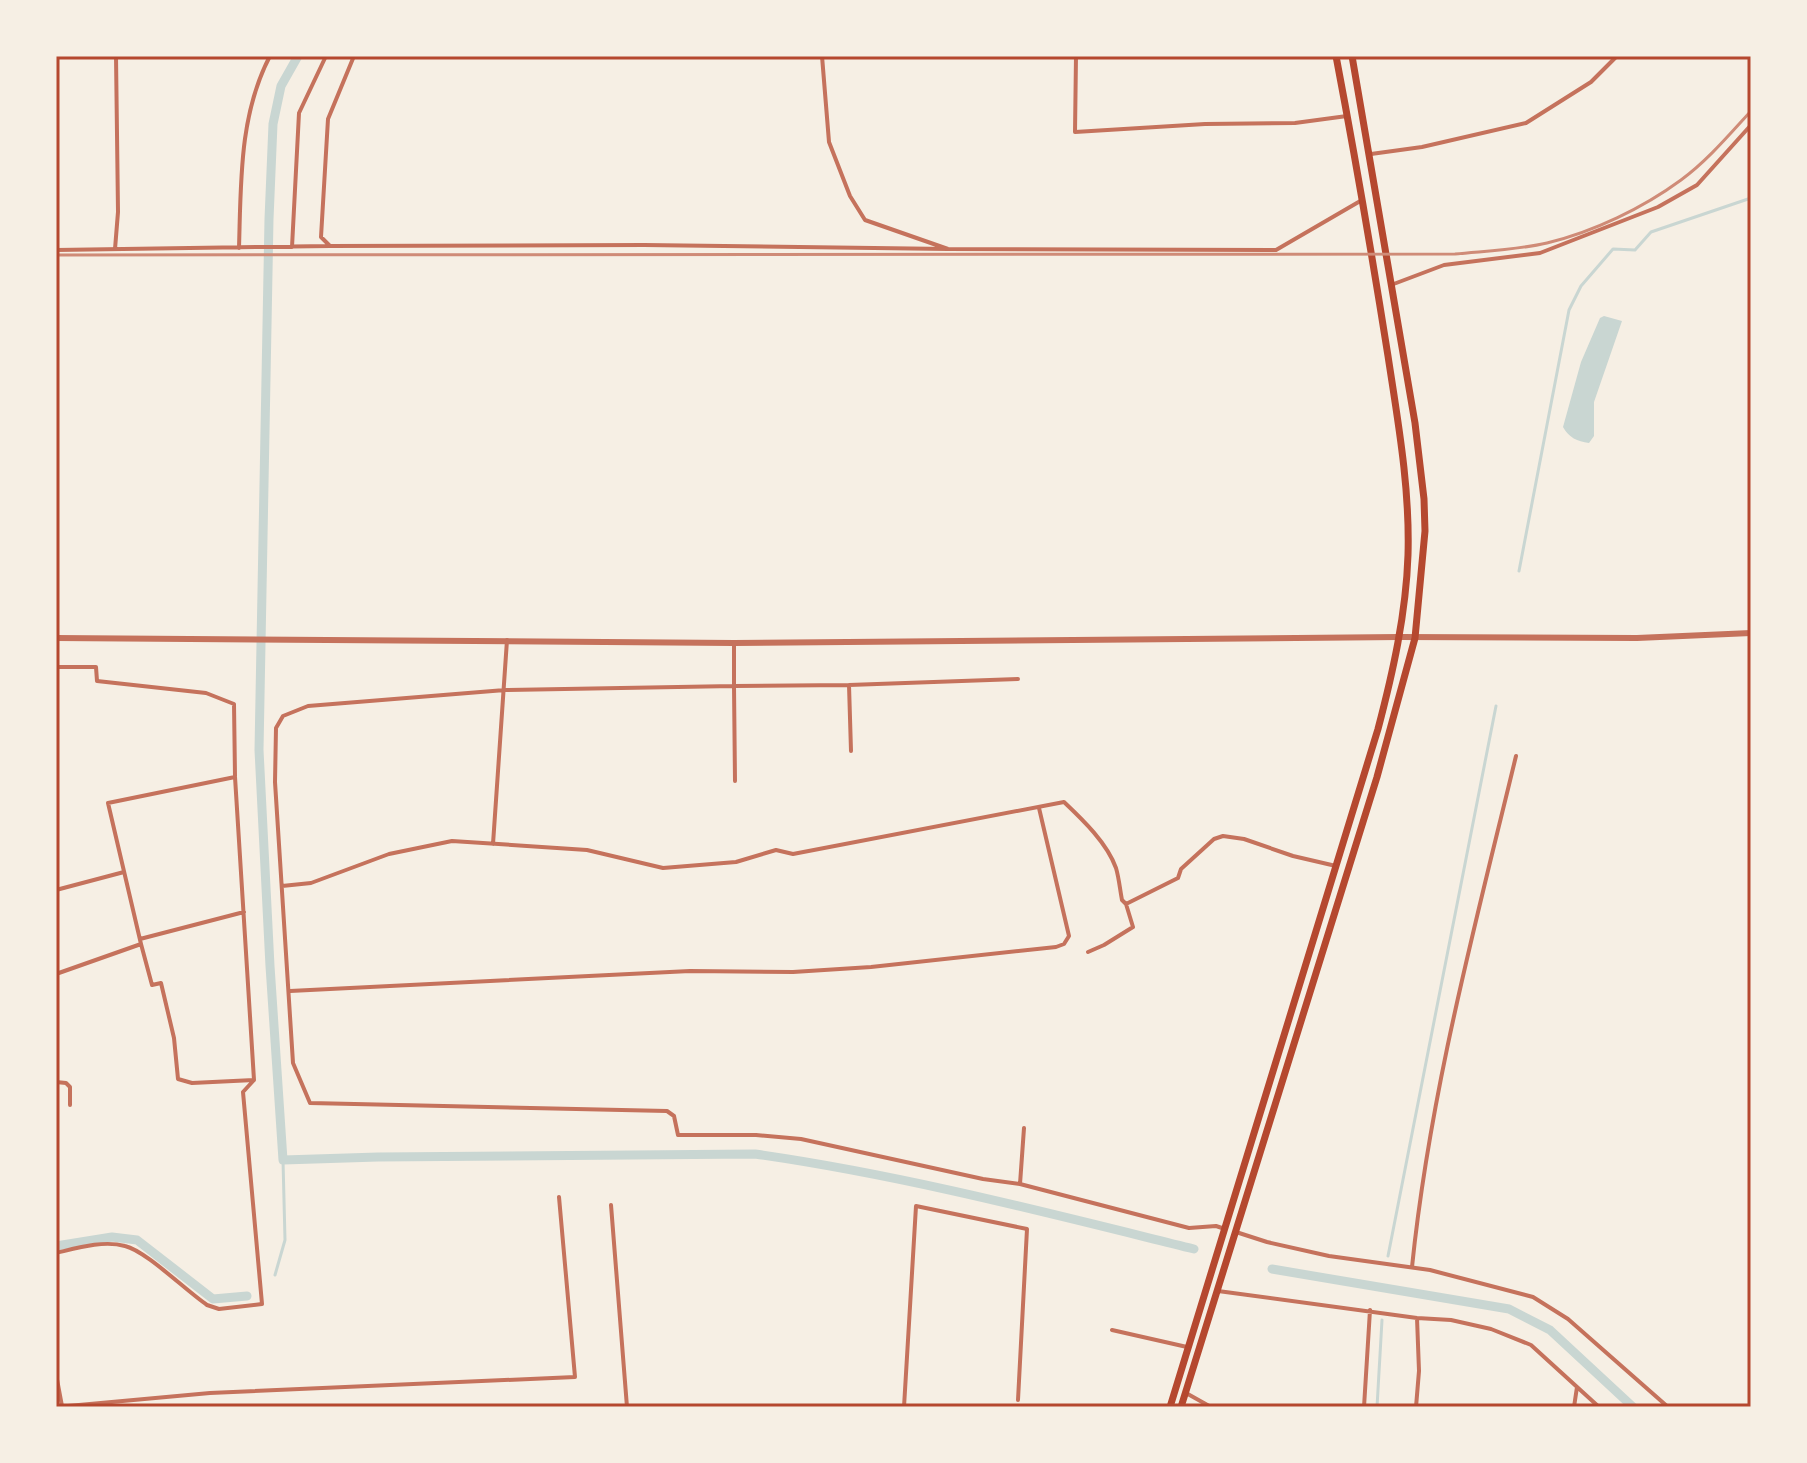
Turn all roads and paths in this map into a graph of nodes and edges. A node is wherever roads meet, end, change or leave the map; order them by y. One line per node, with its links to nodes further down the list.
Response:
1 (116, 56): 19 (street)
2 (270, 56): 16 (street)
3 (326, 56): 15 (street)
4 (354, 56): 14 (street)
5 (822, 56): 17 (street)
6 (1076, 56): 10 (street)
7 (1336, 56): 10 (highway)
8 (1352, 56): 12 (highway)
9 (1617, 56): 12 (street)
10 (1347, 116): 13 (highway)
11 (1751, 125): 20 (street)
12 (1371, 154): 20 (highway)
13 (1362, 200): 17 (street); 22 (highway)
14 (330, 246): 15 (street); 17 (street)
15 (292, 247): 16 (street)
16 (239, 248): 19 (street)
17 (948, 249)
18 (56, 250): 19 (street)
19 (115, 250)
20 (1391, 285): 24 (highway)
21 (1751, 633): 24 (street)
22 (1399, 637): 24 (street); 26 (street); 38 (highway)
23 (56, 638): 25 (street)
24 (1415, 638): 56 (highway)
25 (507, 640): 26 (street); 31 (street)
26 (734, 643): 30 (street)
27 (56, 667): 34 (street)
28 (1018, 679): 29 (street)
29 (849, 685): 30 (street); 32 (street)
30 (734, 686): 31 (street); 35 (street)
31 (505, 690): 37 (street); 40 (street)
32 (851, 751)
33 (1516, 756): 58 (street)
34 (235, 777): 39 (street); 43 (street)
35 (735, 781)
36 (1039, 808): 37 (street); 42 (street); 47 (street)
37 (493, 844): 40 (street)
38 (1336, 866): 42 (street); 55 (highway)
39 (124, 872): 41 (street); 44 (street)
40 (282, 886): 47 (street)
41 (56, 890)
42 (1126, 904): 45 (street)
43 (244, 912): 44 (street); 48 (street)
44 (140, 941): 46 (street); 48 (street)
45 (1088, 952)
46 (56, 974)
47 (290, 991): 52 (street)
48 (254, 1080): 57 (street)
49 (56, 1082): 50 (street)
50 (70, 1105)
51 (1024, 1128): 52 (street)
52 (1020, 1184): 55 (street)
53 (559, 1197): 68 (street)
54 (611, 1205): 69 (street)
55 (1225, 1229): 63 (highway)
56 (1236, 1232): 58 (street); 59 (highway)
57 (56, 1253)
58 (1412, 1267): 78 (street)
59 (1218, 1291): 60 (street); 66 (highway)
60 (1370, 1310): 61 (street); 74 (street)
61 (1417, 1318): 65 (street); 75 (street)
62 (1112, 1330): 63 (street)
63 (1189, 1347): 71 (highway)
64 (56, 1374): 68 (street)
65 (1577, 1387): 76 (street); 77 (street)
66 (1186, 1393): 72 (highway); 73 (street)
67 (1018, 1400): 70 (street)
68 (59, 1407)
69 (627, 1407)
70 (904, 1407)
71 (1170, 1407)
72 (1181, 1407)
73 (1211, 1407)
74 (1364, 1407)
75 (1416, 1407)
76 (1574, 1407)
77 (1599, 1407)
78 (1668, 1407)

